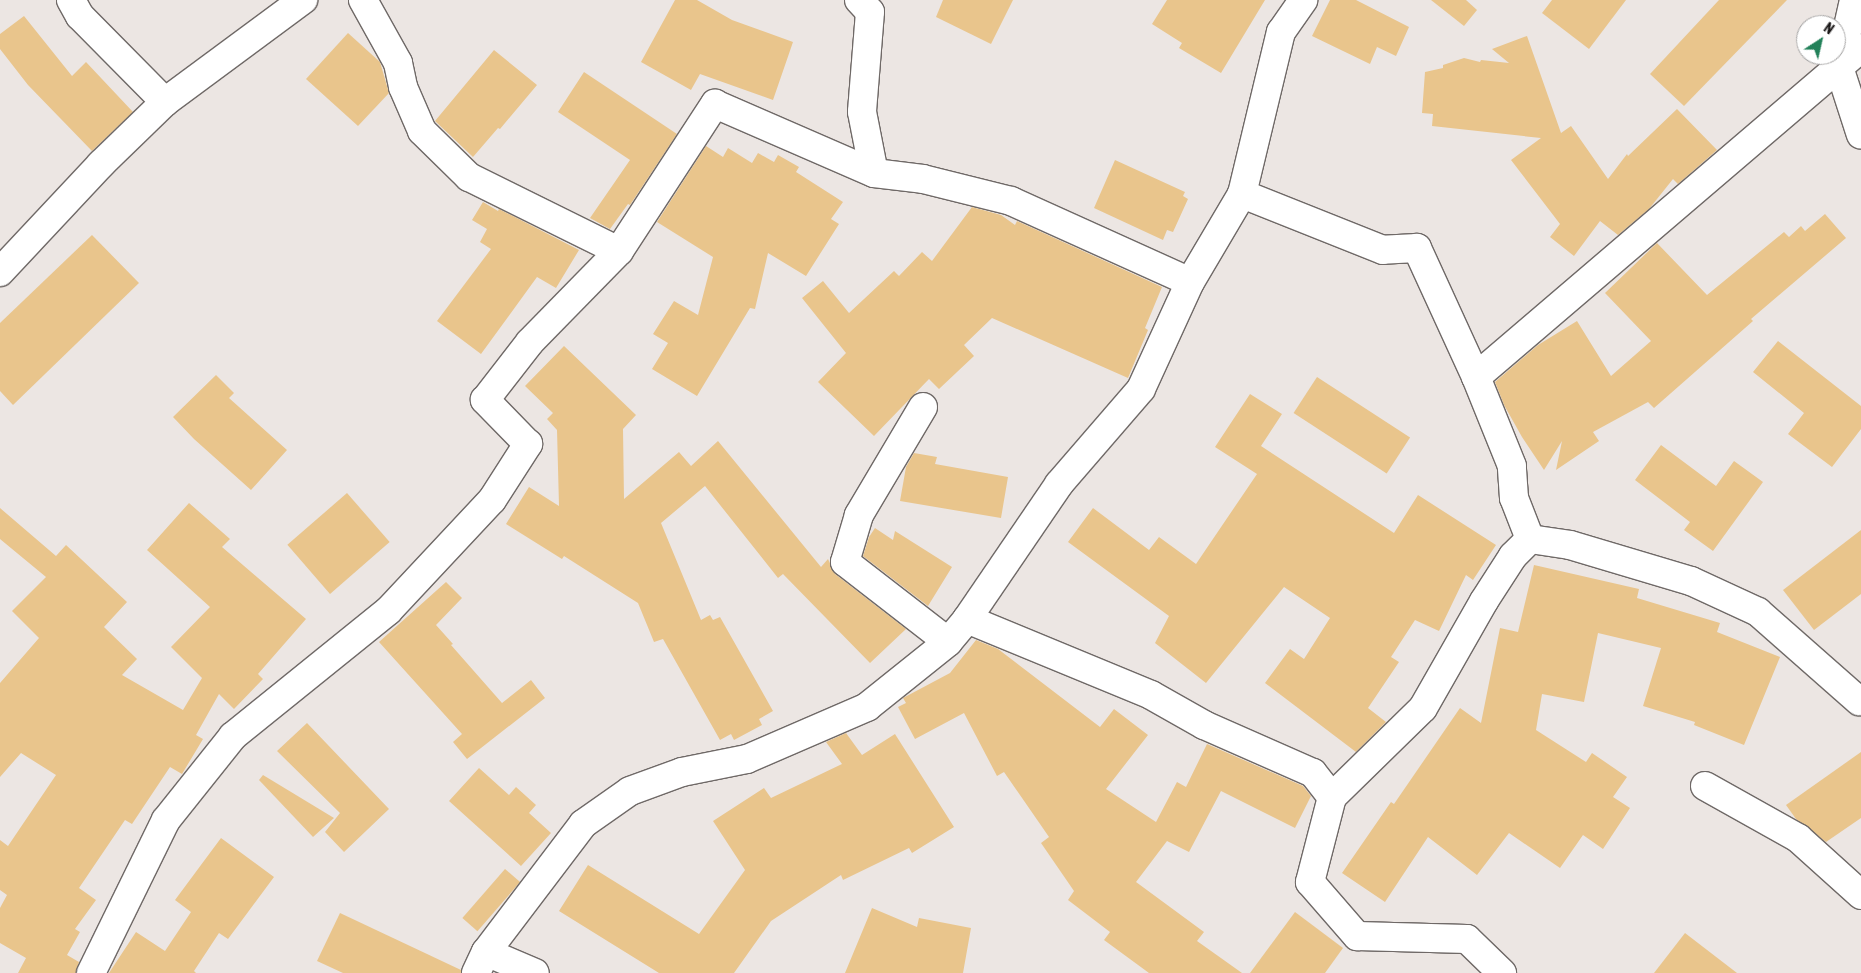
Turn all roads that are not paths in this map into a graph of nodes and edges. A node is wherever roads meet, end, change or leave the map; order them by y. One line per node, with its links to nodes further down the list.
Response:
1 (71, 0): 9 (street)
2 (303, 0): 9 (street)
3 (363, 0): 13 (street)
4 (1303, 0): 12 (street)
5 (1854, 0): 8 (street)
6 (868, 4): 11 (street)
7 (1861, 48): 8 (street)
8 (1839, 67): 10 (street); 16 (street)
9 (166, 102): 14 (street)
10 (1861, 134)
11 (874, 173): 13 (street); 15 (street)
12 (1242, 194): 15 (street); 16 (street)
13 (619, 251): 26 (street)
14 (0, 272)
15 (1190, 282): 19 (street)
16 (1476, 377): 18 (street)
17 (923, 407): 20 (street)
18 (1530, 539): 21 (street); 23 (street)
19 (967, 619): 20 (street); 23 (street)
20 (948, 642): 25 (street)
21 (1859, 701)
22 (1705, 786): 24 (street)
23 (1332, 797): 28 (street)
24 (1861, 895)
25 (481, 962): 27 (street)
26 (91, 973)
27 (535, 973)
28 (1502, 973)

